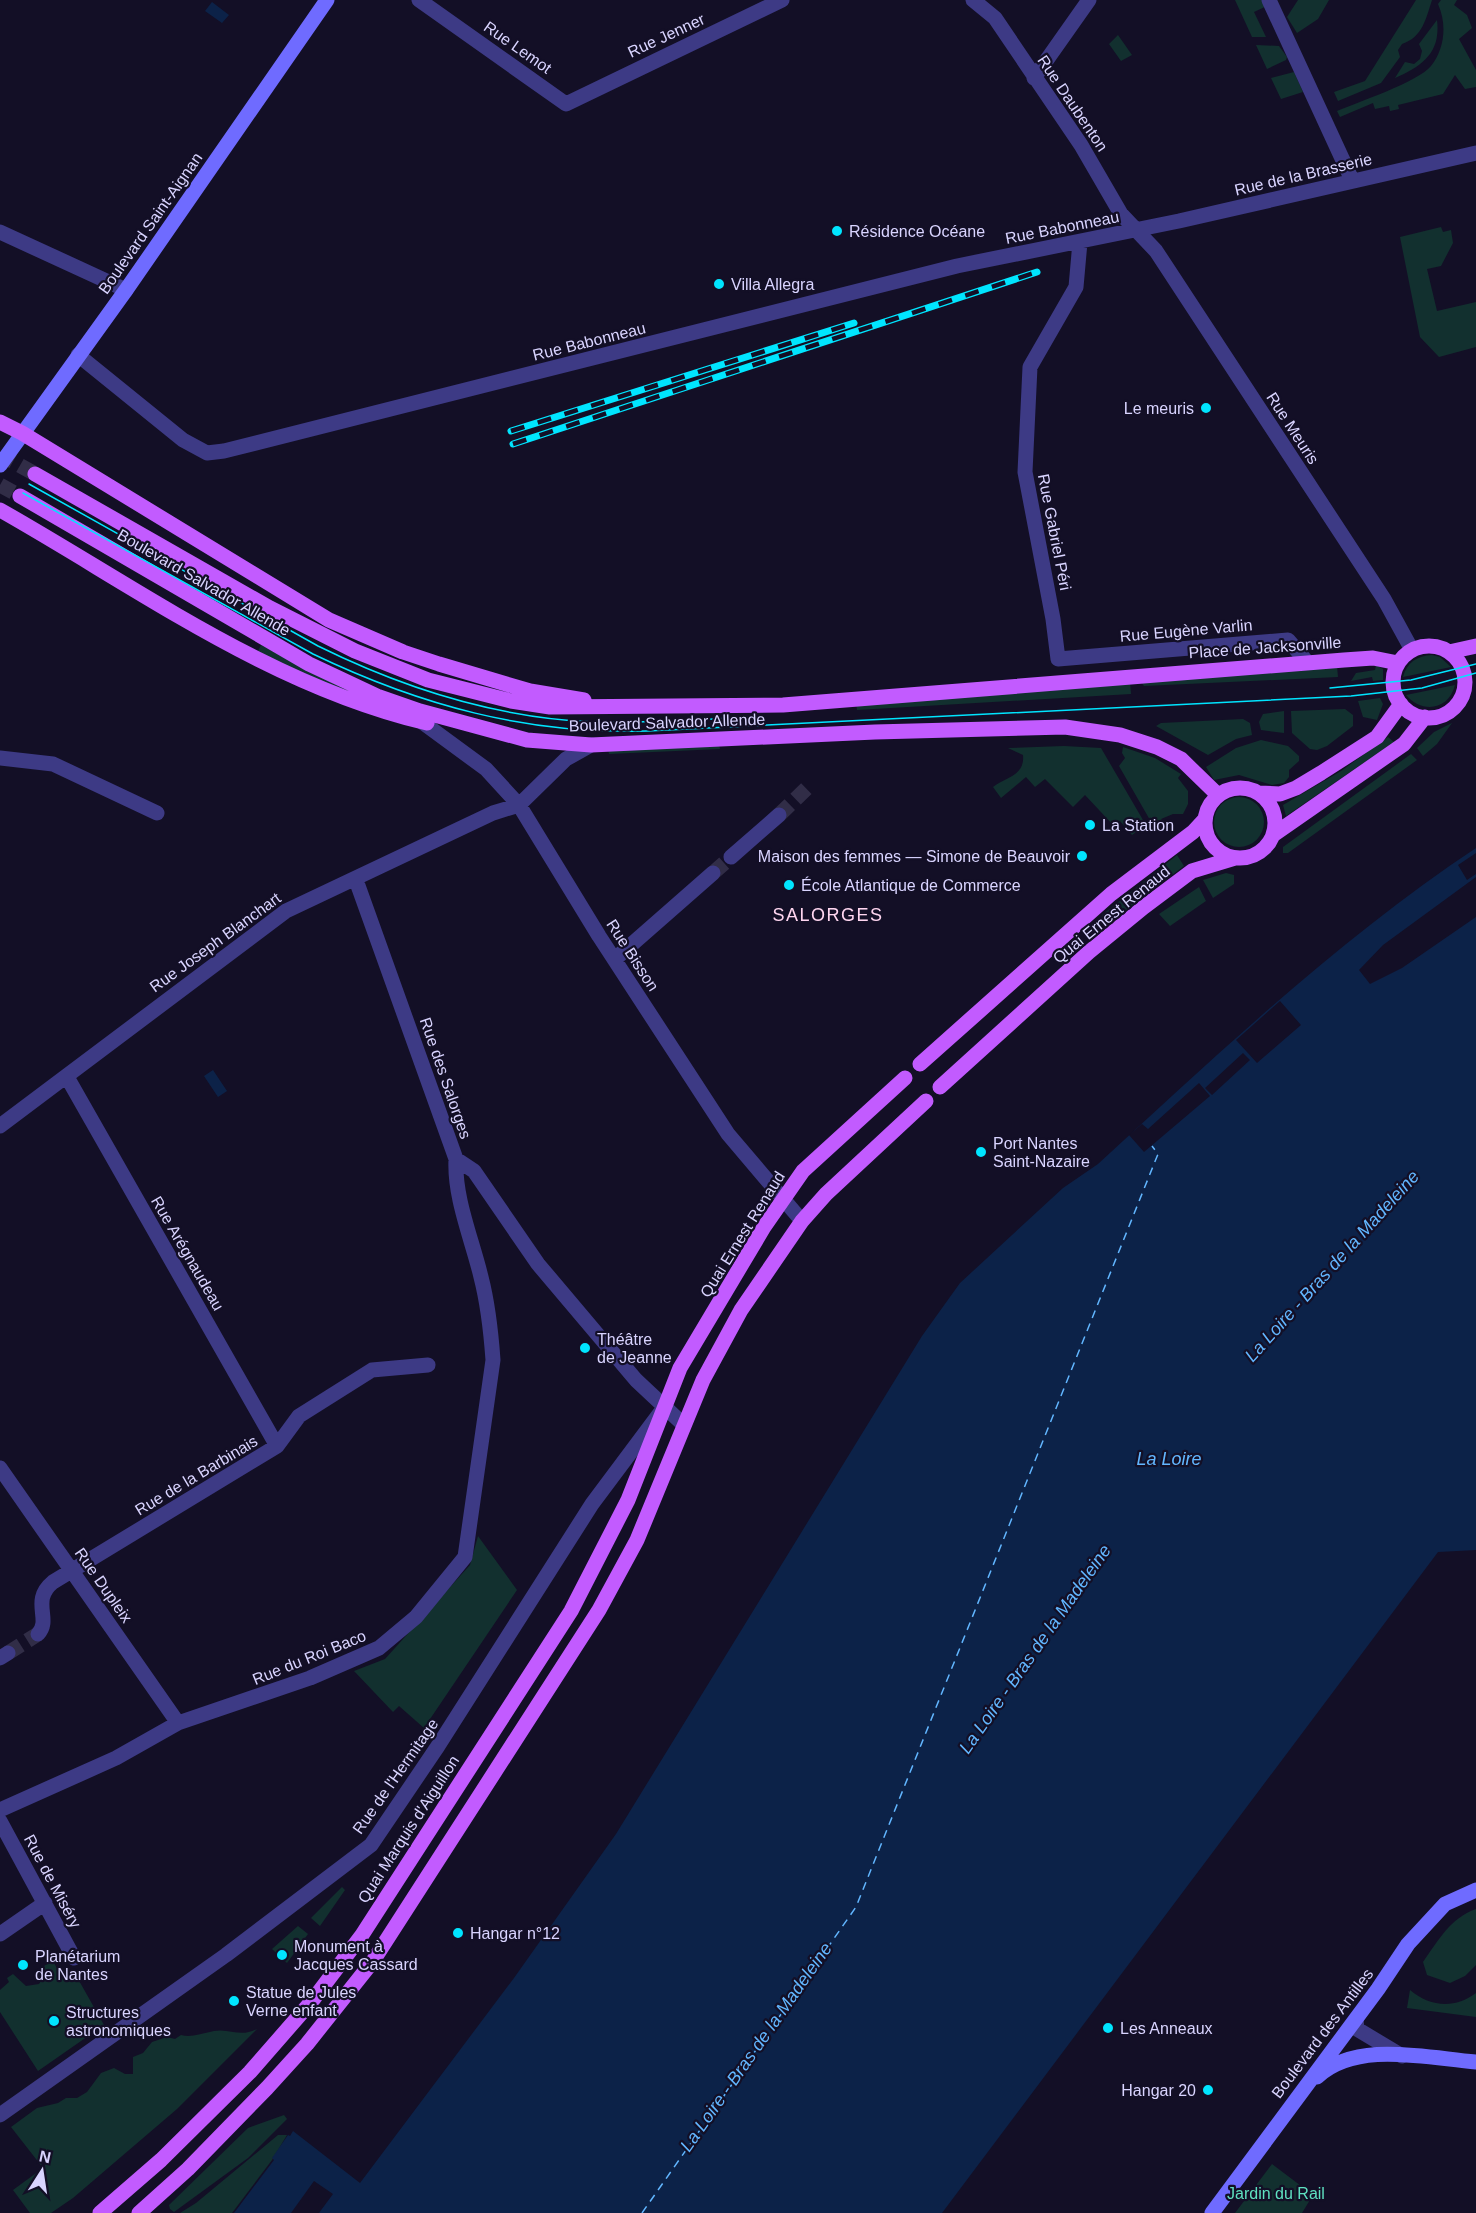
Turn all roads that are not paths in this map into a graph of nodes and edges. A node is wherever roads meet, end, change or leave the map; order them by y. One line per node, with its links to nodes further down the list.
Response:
1 (327, 0): 14 (main road, Boulevard Saint-Aignan)
2 (419, 0): 8 (street, Rue Lemot)
3 (782, 0): 8 (street, Rue Jenner)
4 (973, 0): 7 (street, Rue Daubenton)
5 (1089, 0): 7 (street)
6 (1269, 0): 10 (street)
7 (1034, 78): 11 (street, Rue Daubenton)
8 (566, 104)
9 (1476, 153): 10 (street, Rue de la Brasserie)
10 (1352, 180): 11 (street, Rue de la Brasserie)
11 (1138, 230): 13 (street, Rue Babonneau); 23 (street, Rue Meuris)
12 (0, 232): 14 (street)
13 (1080, 242): 15 (street, Rue Babonneau); 25 (street, Rue Gabriel Péri)
14 (126, 291): 15 (main road, Boulevard Saint-Aignan)
15 (78, 355): 17 (main road, Boulevard Saint-Aignan)
16 (0, 422): 17 (main road)
17 (22, 432): 18 (main road, Boulevard Saint-Aignan); 30 (main road)
18 (0, 465)
19 (35, 474): 30 (main road, Boulevard Salvador Allende)
20 (20, 496): 33 (main road, Boulevard Salvador Allende)
21 (0, 510): 32 (main road)
22 (1476, 646): 24 (main road)
23 (1412, 650): 24 (main road); 27 (main road)
24 (1449, 651): 31 (main road)
25 (1058, 659): 26 (street, Rue Eugène Varlin)
26 (1307, 662): 27 (main road, Place de Jacksonville); 28 (main road, Place de Jacksonville)
27 (1398, 663): 29 (main road)
28 (1134, 675): 30 (main road, Boulevard Salvador Allende)
29 (1401, 704): 31 (main road); 36 (main road)
30 (623, 707)
31 (1425, 717): 42 (main road)
32 (422, 722): 33 (main road); 38 (street, Rue Bisson)
33 (527, 740): 34 (main road, Boulevard Salvador Allende)
34 (591, 745): 37 (main road, Boulevard Salvador Allende); 38 (street, Rue Joseph Blanchart)
35 (0, 758): 39 (street)
36 (1259, 793): 37 (main road); 42 (main road)
37 (1218, 795): 41 (main road)
38 (519, 805): 46 (street, Rue Joseph Blanchart); 47 (street, Rue Bisson)
39 (158, 813)
40 (779, 815): 43 (street)
41 (1205, 819): 44 (main road); 48 (main road, Quai Ernest Renaud)
42 (1273, 835): 44 (main road)
43 (731, 858)
44 (1235, 858): 51 (main road, Quai Ernest Renaud)
45 (713, 873): 47 (street)
46 (356, 879): 49 (street, Rue Joseph Blanchart); 54 (street, Rue des Salorges)
47 (615, 960): 55 (street, Rue Bisson)
48 (920, 1064)
49 (67, 1077): 53 (street, Rue Joseph Blanchart); 60 (street, Rue Arégnaudeau)
50 (905, 1078): 55 (main road, Quai Ernest Renaud)
51 (940, 1087)
52 (926, 1101): 56 (main road)
53 (0, 1126)
54 (456, 1160): 58 (street, Rue des Salorges); 64 (street, Rue du Roi Baco)
55 (783, 1201): 56 (street, Rue Bisson); 58 (main road, Quai Ernest Renaud)
56 (802, 1221): 59 (main road)
57 (428, 1365): 60 (street, Rue de la Barbinais)
58 (664, 1407): 59 (street, Rue des Salorges); 74 (main road, Quai Marquis d'Aiguillon); 77 (street, Rue de l'Hermitage)
59 (684, 1425): 75 (main road)
60 (277, 1446): 62 (street, Rue de la Barbinais)
61 (0, 1468): 62 (street, Rue Dupleix)
62 (72, 1570): 63 (street, Rue de la Barbinais); 64 (street, Rue Dupleix)
63 (38, 1634)
64 (178, 1724): 65 (street, Rue du Roi Baco)
65 (0, 1810)
66 (0, 1821): 68 (street, Rue de Miséry)
67 (1476, 1890): 71 (main road, Boulevard des Antilles)
68 (45, 1903): 69 (street); 70 (street, Rue de Miséry)
69 (0, 1934)
70 (74, 1958)
71 (1356, 2019): 72 (street); 76 (main road, Boulevard des Antilles)
72 (1402, 2056): 73 (main road); 76 (main road)
73 (1476, 2062)
74 (250, 2072): 75 (main road); 78 (main road, Quai Marquis d'Aiguillon)
75 (267, 2088): 79 (main road)
76 (1300, 2093): 80 (main road, Boulevard des Antilles)
77 (0, 2115)
78 (100, 2213)
79 (139, 2213)
80 (1212, 2213)

